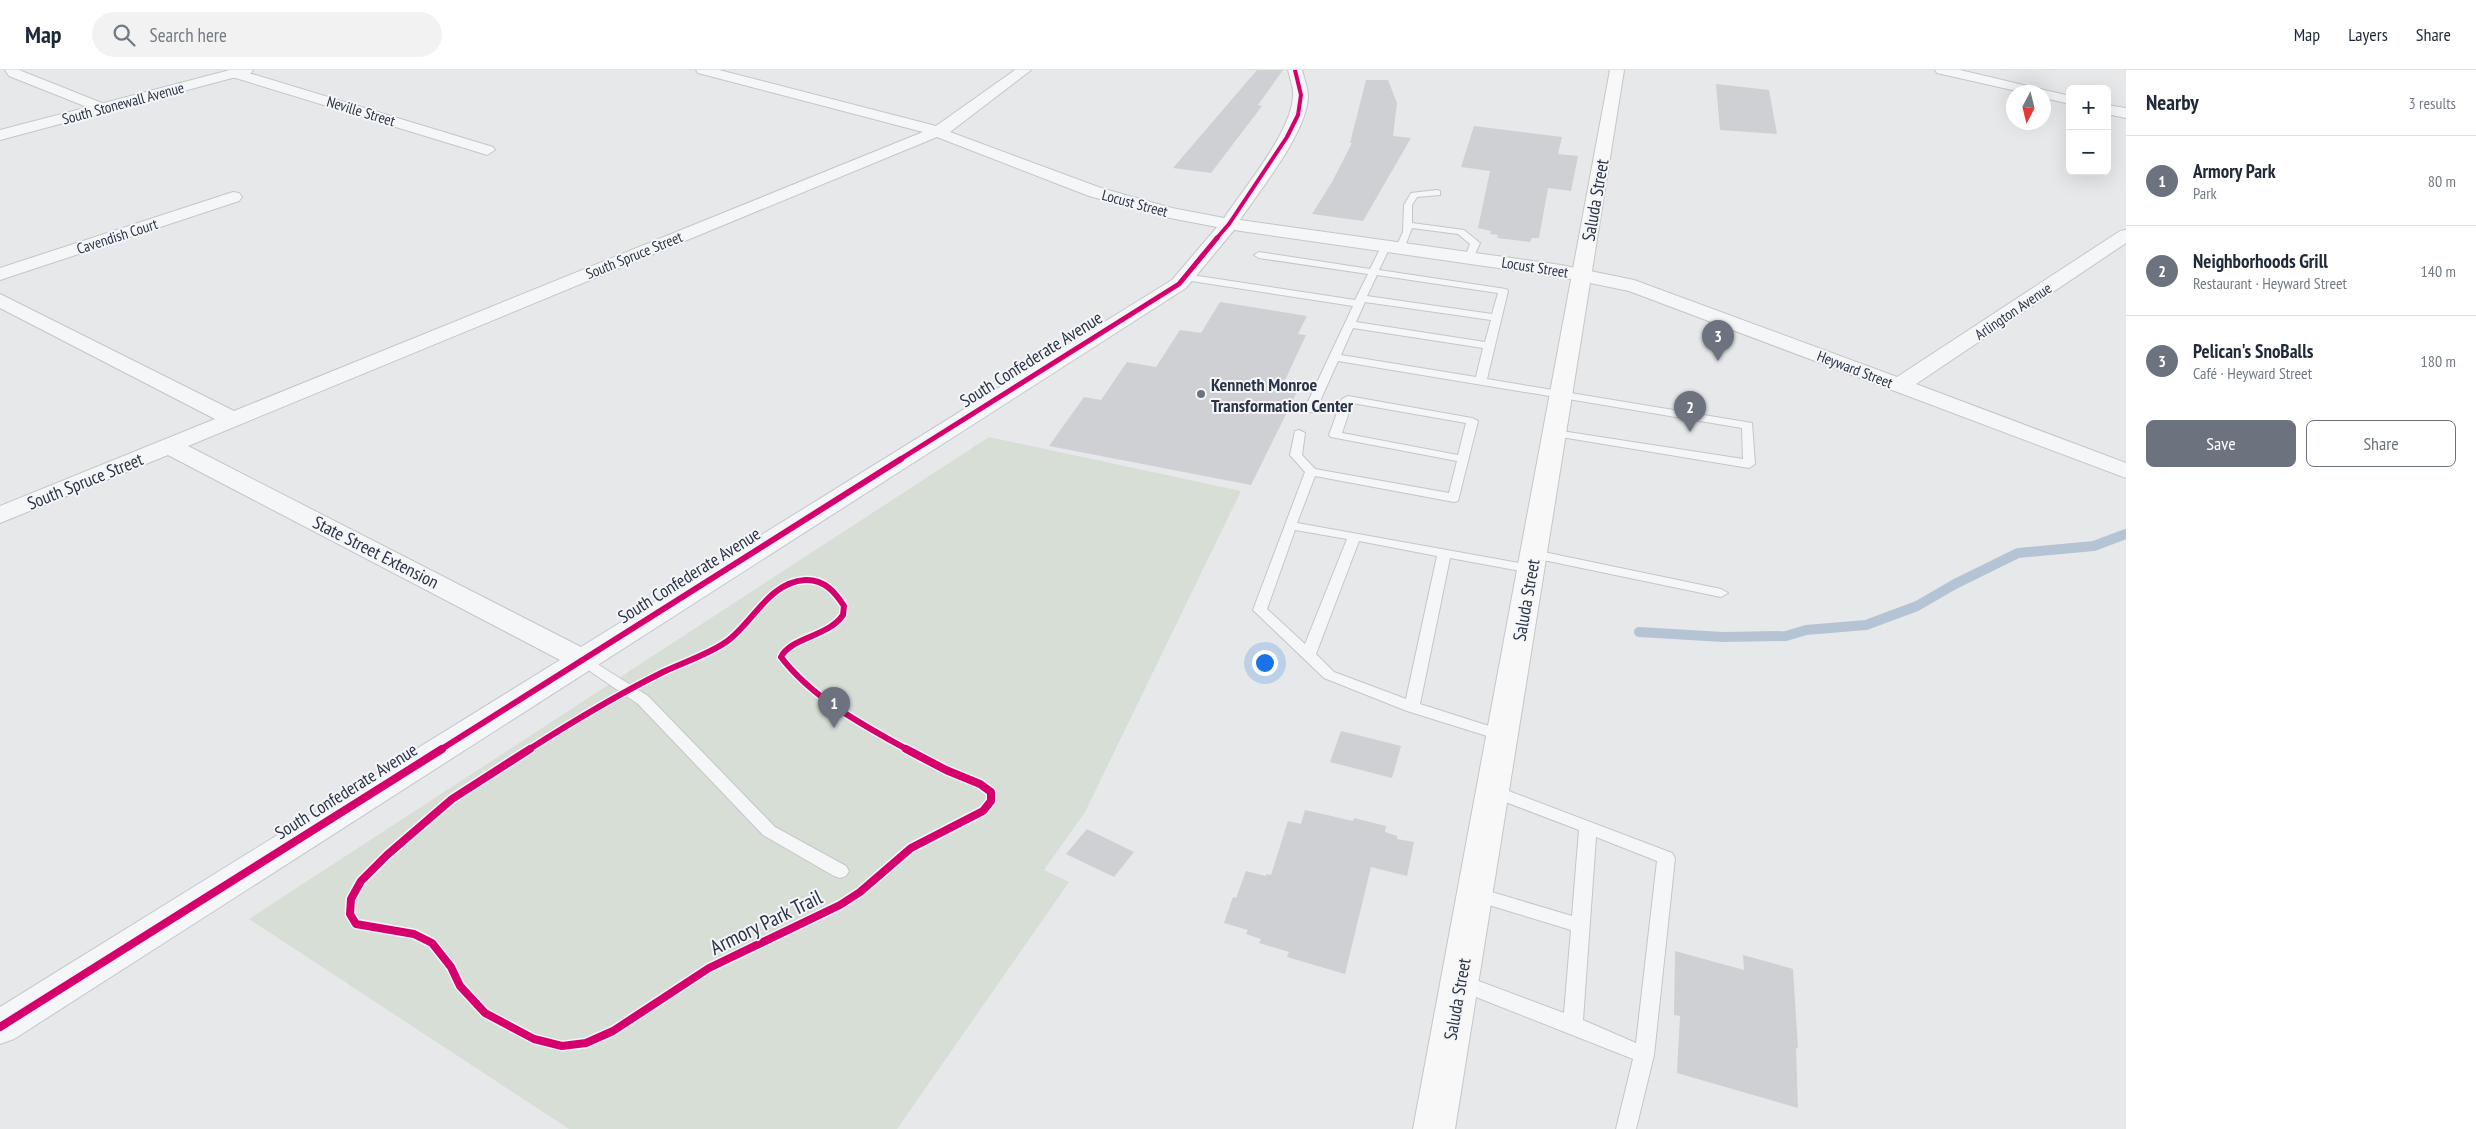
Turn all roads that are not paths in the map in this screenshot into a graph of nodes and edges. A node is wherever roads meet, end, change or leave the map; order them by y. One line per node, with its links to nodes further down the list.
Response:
1 (12, 70): 11 (street)
2 (703, 70): 14 (street, Locust Street)
3 (1024, 70): 14 (street, South Spruce Street)
4 (1295, 70): 19 (street, South Confederate Avenue)
5 (1617, 70): 27 (main road, Saluda Street)
6 (1942, 70): 8 (street)
7 (240, 72): 11 (street, South Stonewall Avenue); 16 (street, Neville Street)
8 (2007, 85)
9 (2051, 96): 10 (street)
10 (2066, 99)
11 (102, 108): 15 (street, South Stonewall Avenue)
12 (2111, 110): 13 (street)
13 (2126, 113)
14 (936, 132): 19 (street, Locust Street); 39 (street, South Spruce Street)
15 (0, 135)
16 (487, 150)
17 (1437, 193): 20 (lane)
18 (233, 197): 26 (street, Cavendish Court)
19 (1229, 224): 22 (street, Locust Street); 28 (street, South Confederate Avenue)
20 (1408, 225): 22 (lane); 24 (lane)
21 (2126, 235): 36 (street, Arlington Avenue)
22 (1393, 246): 24 (street, Locust Street); 25 (lane)
23 (1259, 255): 25 (lane)
24 (1470, 257): 27 (street, Locust Street)
25 (1374, 271): 30 (lane); 31 (lane)
26 (0, 274)
27 (1582, 274): 36 (street, Heyward Street); 37 (main road, Saluda Street)
28 (1185, 277): 30 (lane); 53 (street, South Confederate Avenue)
29 (0, 300): 39 (street)
30 (1360, 301): 31 (lane); 32 (lane)
31 (1496, 318): 33 (lane)
32 (1349, 324): 33 (lane); 34 (lane)
33 (1490, 346): 35 (lane)
34 (1335, 357): 35 (lane); 38 (lane)
35 (1482, 379): 37 (lane)
36 (1899, 386): 45 (street, Heyward Street)
37 (1562, 394): 41 (main road, Saluda Street); 41 (lane)
38 (1310, 410)
39 (232, 419): 42 (street, South Spruce Street)
40 (1299, 433): 44 (lane)
41 (1555, 433): 50 (main road, Saluda Street)
42 (169, 446): 46 (street, South Spruce Street); 53 (street, State Street Extension)
43 (1463, 458): 43 (lane); 44 (lane)
44 (1312, 472): 47 (lane)
45 (2126, 472)
46 (0, 515)
47 (1290, 525): 48 (lane); 52 (lane)
48 (1354, 537): 49 (lane); 52 (lane)
49 (1444, 553): 50 (lane); 54 (lane)
50 (1533, 562): 51 (lane); 55 (main road, Saluda Street)
51 (1721, 593)
52 (1308, 655): 54 (lane)
53 (583, 660): 58 (lane); 63 (street, South Confederate Avenue)
54 (1412, 707): 55 (lane)
55 (1503, 736): 56 (main road, Saluda Street)
56 (1493, 791): 57 (lane); 59 (main road, Saluda Street)
57 (1588, 827): 60 (lane); 64 (lane)
58 (840, 871)
59 (1475, 894): 60 (lane); 61 (main road, Saluda Street)
60 (1582, 926): 62 (lane)
61 (1460, 982): 62 (lane); 65 (main road, Saluda Street)
62 (1573, 1025): 64 (lane)
63 (0, 1027)
64 (1644, 1055): 66 (lane)
65 (1442, 1127)
66 (1626, 1129)

